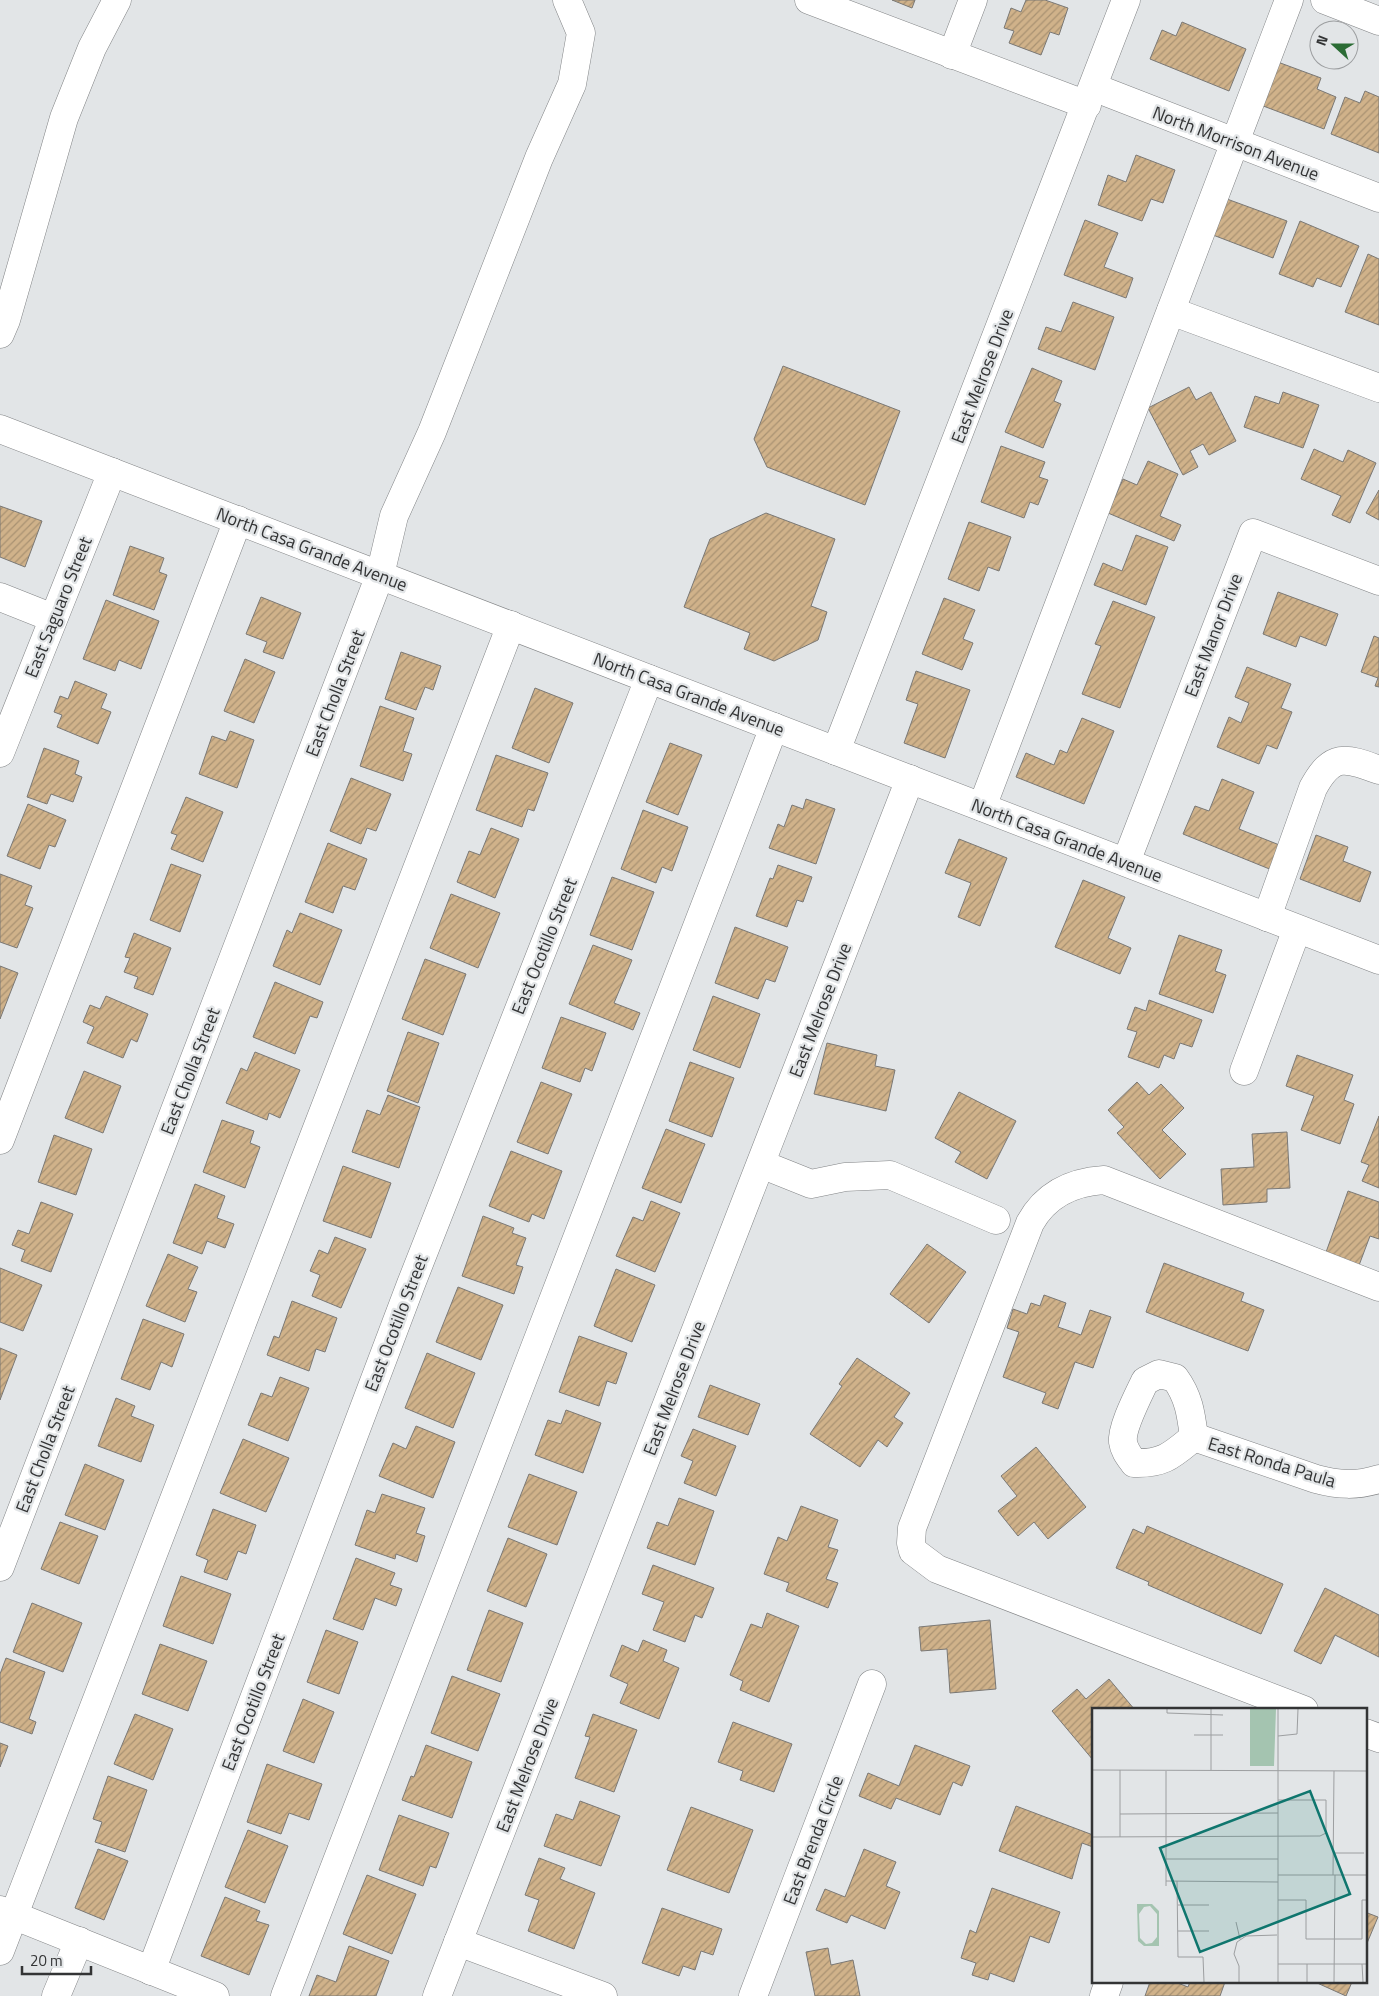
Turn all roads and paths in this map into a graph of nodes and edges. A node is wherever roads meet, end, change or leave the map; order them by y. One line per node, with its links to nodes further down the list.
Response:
1 (117, 0): 14 (street)
2 (567, 0): 19 (street, East Cholla Street)
3 (974, 0): 9 (street)
4 (1126, 0): 10 (street, East Melrose Drive)
5 (1289, 0): 11 (street)
6 (1324, 0): 8 (street)
7 (816, 1): 9 (street, North Morrison Avenue)
8 (1379, 21)
9 (952, 54): 10 (street, North Morrison Avenue)
10 (1090, 96): 11 (street, North Morrison Avenue); 27 (street, East Melrose Drive)
11 (1235, 142): 12 (street, North Morrison Avenue); 13 (street)
12 (1379, 198)
13 (1171, 311): 15 (street); 30 (street)
14 (0, 334)
15 (1379, 388)
16 (0, 429): 17 (street, North Casa Grande Avenue)
17 (112, 472): 18 (street, North Casa Grande Avenue); 22 (street, East Saguaro Street)
18 (238, 520): 19 (street, North Casa Grande Avenue); 36 (street)
19 (380, 575): 23 (street, North Casa Grande Avenue); 42 (street, East Cholla Street)
20 (1379, 581): 31 (street, East Manor Drive)
21 (0, 597): 22 (street)
22 (54, 618): 26 (street, East Saguaro Street)
23 (511, 626): 24 (street, North Casa Grande Avenue); 47 (street)
24 (649, 679): 25 (street, North Casa Grande Avenue); 51 (street, East Ocotillo Street)
25 (774, 727): 27 (street, North Casa Grande Avenue); 55 (street)
26 (1, 746)
27 (836, 751): 29 (street, North Casa Grande Avenue)
28 (1379, 770): 32 (street)
29 (910, 779): 30 (street, North Casa Grande Avenue); 37 (street, East Melrose Drive)
30 (982, 807): 31 (street, North Casa Grande Avenue)
31 (1126, 862): 32 (street, North Casa Grande Avenue)
32 (1267, 917): 33 (street, North Casa Grande Avenue)
33 (1297, 928): 34 (street, North Casa Grande Avenue); 35 (street)
34 (1379, 960)
35 (1244, 1071)
36 (0, 1140)
37 (761, 1164): 38 (street); 49 (street, East Melrose Drive)
38 (996, 1220)
39 (1379, 1287): 44 (street)
40 (1194, 1437): 41 (street, East Ronda Paula)
41 (1379, 1479)
42 (0, 1568)
43 (872, 1684): 58 (street, East Brenda Circle)
44 (1299, 1708)
45 (1366, 1733): 46 (street)
46 (1379, 1738)
47 (6, 1912): 48 (street); 50 (street)
48 (79, 1941): 51 (street); 53 (street)
49 (458, 1942): 56 (street, East Melrose Drive); 57 (street)
50 (0, 1951)
51 (151, 1971): 54 (street)
52 (1108, 1984): 59 (street)
53 (56, 1996)
54 (215, 1996)
55 (285, 1996)
56 (437, 1996)
57 (603, 1996)
58 (753, 1996)
59 (1104, 1996)

